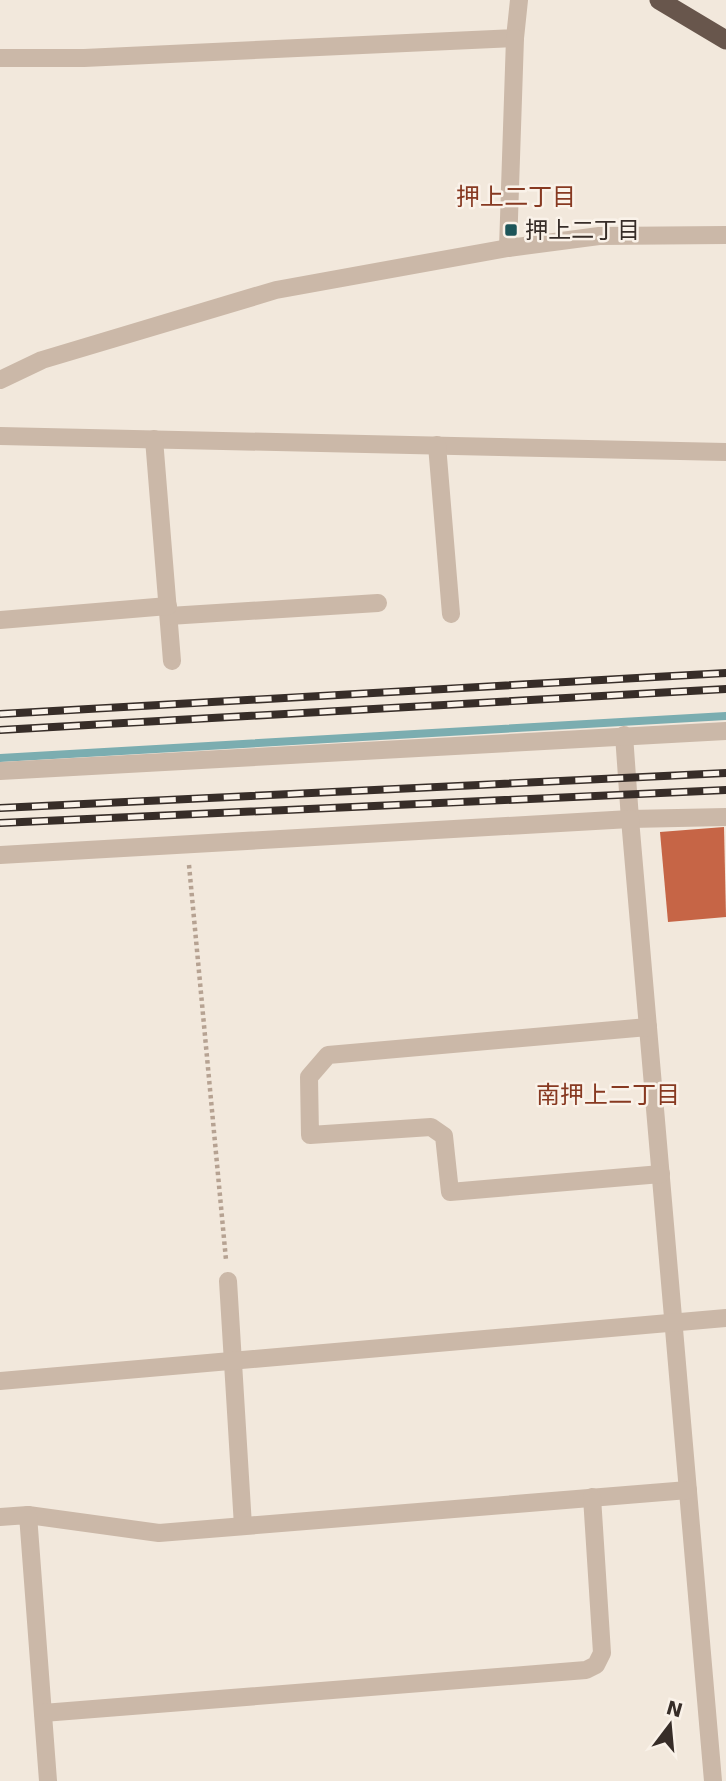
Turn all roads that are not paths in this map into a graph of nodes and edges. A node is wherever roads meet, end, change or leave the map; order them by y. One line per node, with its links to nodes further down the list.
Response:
1 (519, 0): 3 (street)
2 (659, 0): 4 (highway)
3 (515, 38): 5 (street); 7 (street)
4 (726, 40)
5 (0, 58)
6 (726, 235): 7 (street)
7 (508, 248): 8 (street)
8 (0, 380)
9 (0, 436): 10 (street)
10 (154, 439): 11 (street); 14 (street)
11 (437, 445): 12 (street); 15 (street)
12 (726, 452)
13 (378, 603): 14 (street)
14 (168, 611): 16 (street); 17 (street)
15 (451, 614)
16 (0, 620)
17 (172, 661)
18 (726, 731): 19 (street)
19 (624, 735): 20 (street); 22 (street)
20 (0, 771)
21 (726, 817): 22 (street)
22 (630, 819): 23 (street); 24 (street)
23 (0, 855)
24 (648, 1027): 25 (street); 25 (street)
25 (661, 1174): 28 (street)
26 (228, 1281): 29 (street)
27 (726, 1318): 28 (street)
28 (674, 1322): 29 (street); 31 (street)
29 (233, 1360): 30 (street); 35 (street)
30 (0, 1381)
31 (688, 1490): 32 (street); 38 (street)
32 (592, 1497): 35 (street); 36 (street)
33 (28, 1515): 34 (street); 35 (street); 36 (street)
34 (0, 1517)
35 (243, 1526)
36 (43, 1713): 37 (street)
37 (48, 1781)
38 (713, 1781)

